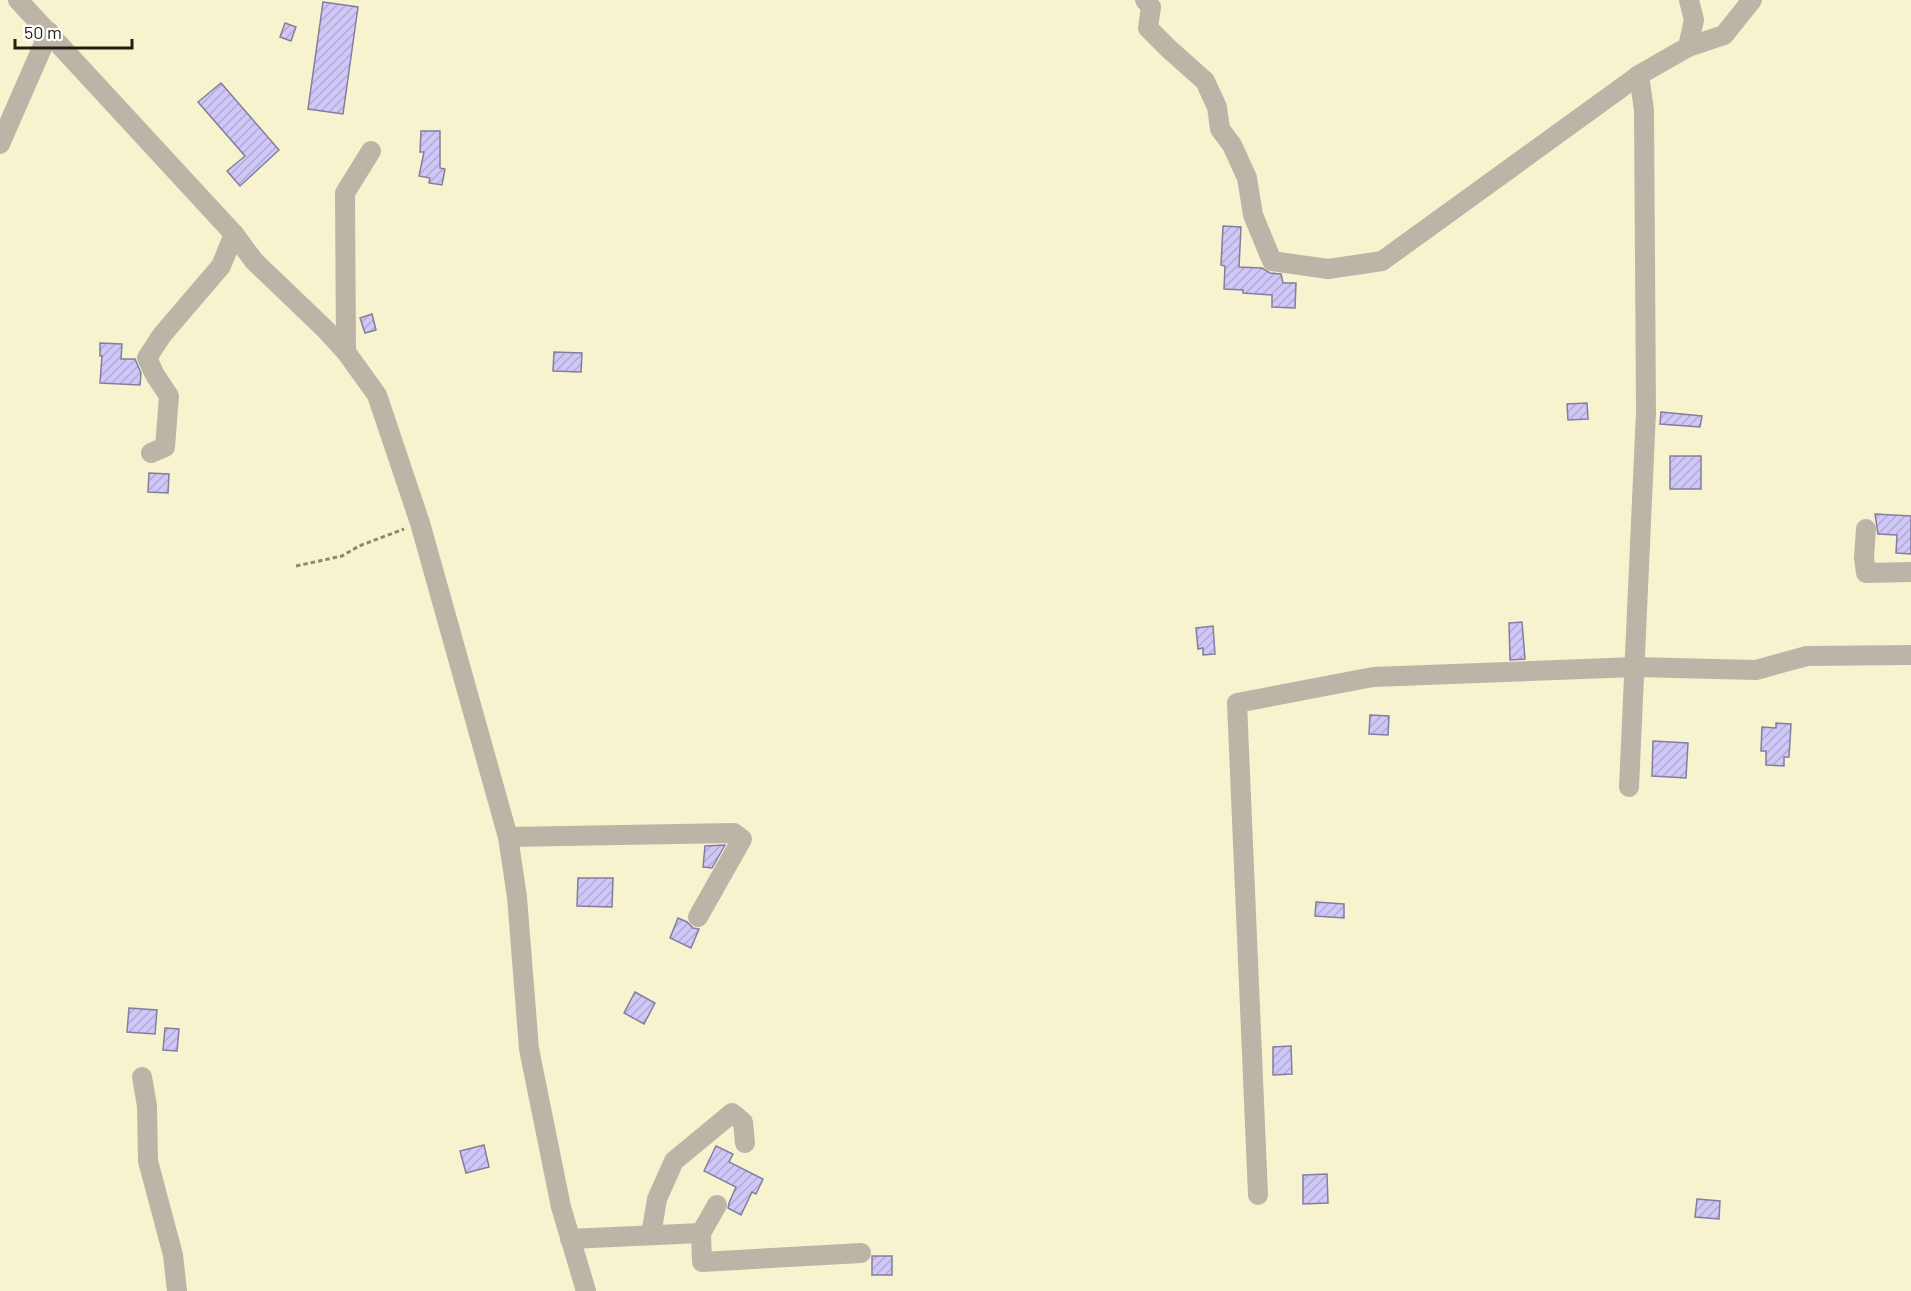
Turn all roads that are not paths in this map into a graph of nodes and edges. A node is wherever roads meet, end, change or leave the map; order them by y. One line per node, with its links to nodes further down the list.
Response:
1 (18, 0): 5 (street)
2 (1146, 0): 7 (street)
3 (1689, 0): 6 (street)
4 (1752, 0): 6 (street)
5 (49, 32): 8 (street); 11 (street)
6 (1688, 47): 7 (street)
7 (1639, 75): 17 (street)
8 (9, 101): 9 (street)
9 (0, 144)
10 (371, 151): 12 (street)
11 (234, 234): 12 (street); 13 (street)
12 (346, 352): 19 (street)
13 (151, 453)
14 (1866, 529): 15 (street)
15 (1911, 572)
16 (1911, 655): 17 (street)
17 (1635, 667): 18 (street); 23 (street)
18 (1629, 787)
19 (508, 837): 20 (street); 27 (street)
20 (698, 917)
21 (142, 1077): 29 (street)
22 (745, 1143): 26 (street)
23 (1258, 1195)
24 (717, 1205): 25 (street)
25 (701, 1233): 26 (street); 28 (street)
26 (651, 1235): 27 (street)
27 (570, 1239): 30 (street)
28 (861, 1253)
29 (177, 1291)
30 (586, 1291)

